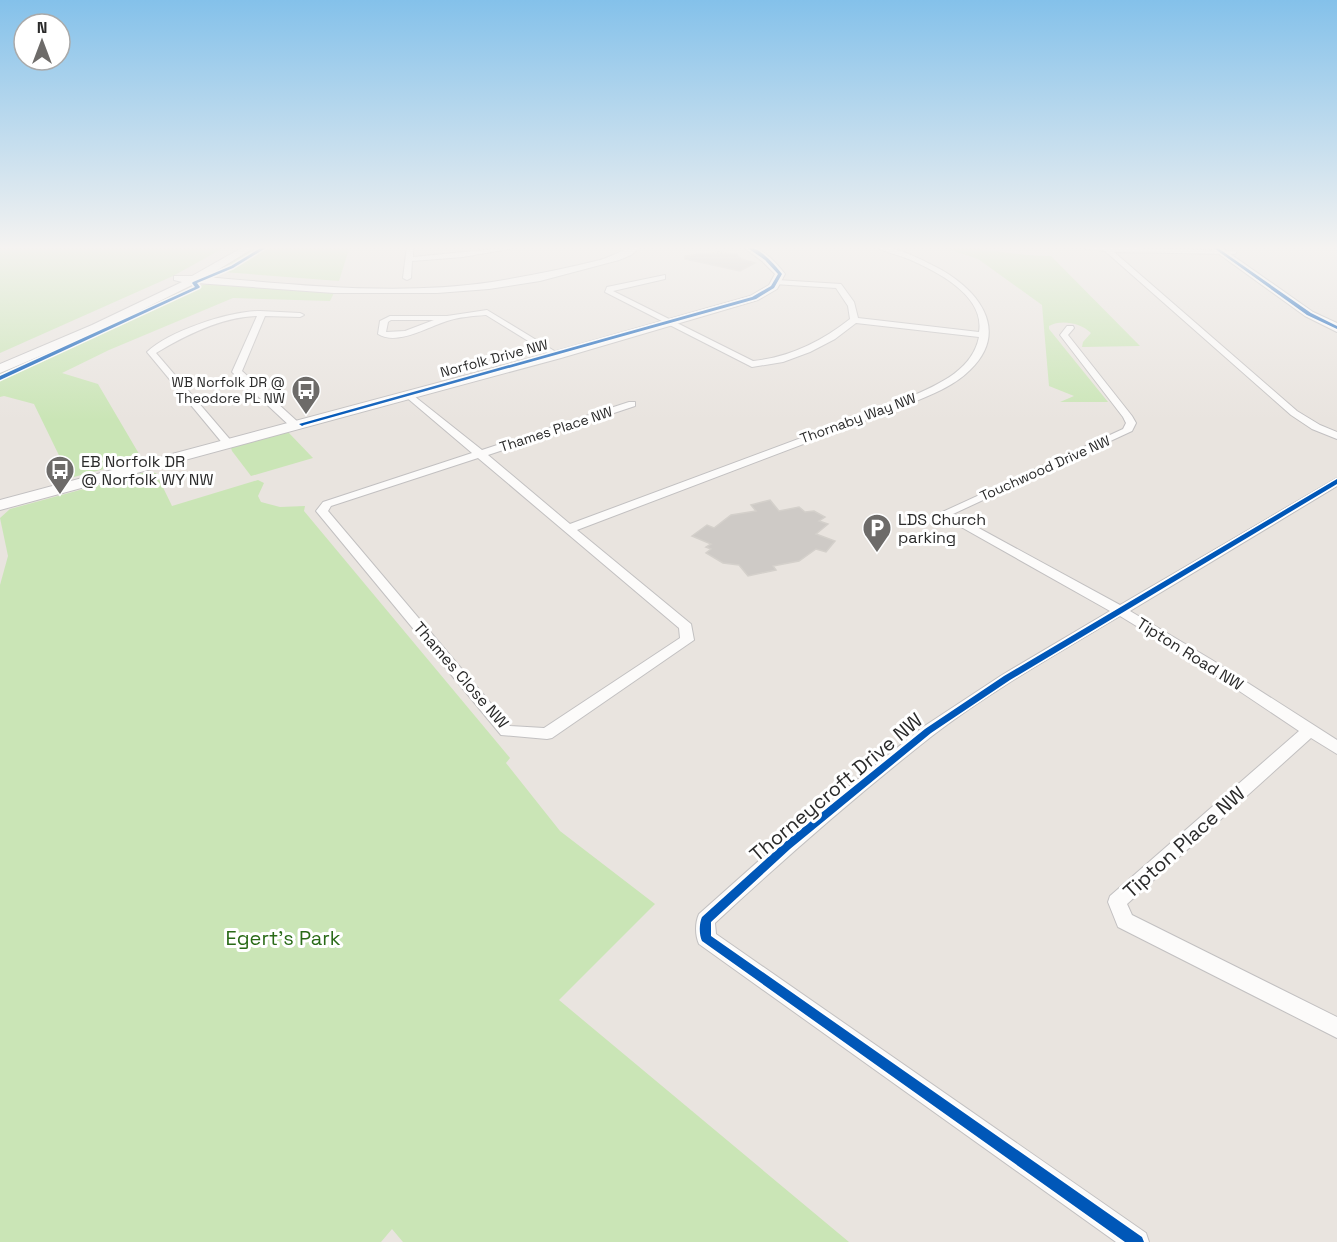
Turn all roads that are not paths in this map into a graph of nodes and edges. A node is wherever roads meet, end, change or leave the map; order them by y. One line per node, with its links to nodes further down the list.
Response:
1 (127, 304): 20 (main road)
2 (143, 304): 10 (main road)
3 (146, 304): 10 (main road)
4 (633, 304): 15 (street)
5 (733, 304): 15 (main road, Norfolk Drive NW)
6 (852, 304): 14 (street)
7 (976, 304): 18 (street)
8 (1170, 304): 25 (street)
9 (1312, 304): 16 (main road)
10 (134, 309): 21 (main road)
11 (262, 315): 12 (street); 24 (street); 26 (street)
12 (300, 315)
13 (447, 318): 13 (street); 19 (street)
14 (854, 320): 15 (street); 18 (street)
15 (670, 322): 19 (main road, Norfolk Drive NW)
16 (1335, 326)
17 (1070, 328): 30 (street, Touchwood Drive NW)
18 (982, 335): 31 (street, Thornaby Way NW)
19 (557, 355): 22 (main road, Norfolk Drive NW)
20 (0, 360)
21 (0, 369)
22 (409, 394): 24 (main road, Norfolk Drive NW); 27 (street, Thames Close NW)
23 (632, 404): 27 (street, Thames Place NW)
24 (295, 425): 26 (main road, Norfolk Drive NW)
25 (1337, 436)
26 (228, 442): 29 (main road, Norfolk Drive NW)
27 (479, 453): 31 (street, Thames Close NW); 31 (street, Thames Close NW)
28 (1337, 481): 32 (street, Thorneycroft Drive NW)
29 (0, 505)
30 (944, 514): 32 (street, Tipton Road NW)
31 (568, 529)
32 (1119, 610): 33 (street, Tipton Road NW); 36 (street, Thorneycroft Drive NW)
33 (1309, 731): 34 (street, Tipton Road NW); 35 (street, Tipton Place NW)
34 (1337, 748)
35 (1337, 1028)
36 (1137, 1242)

